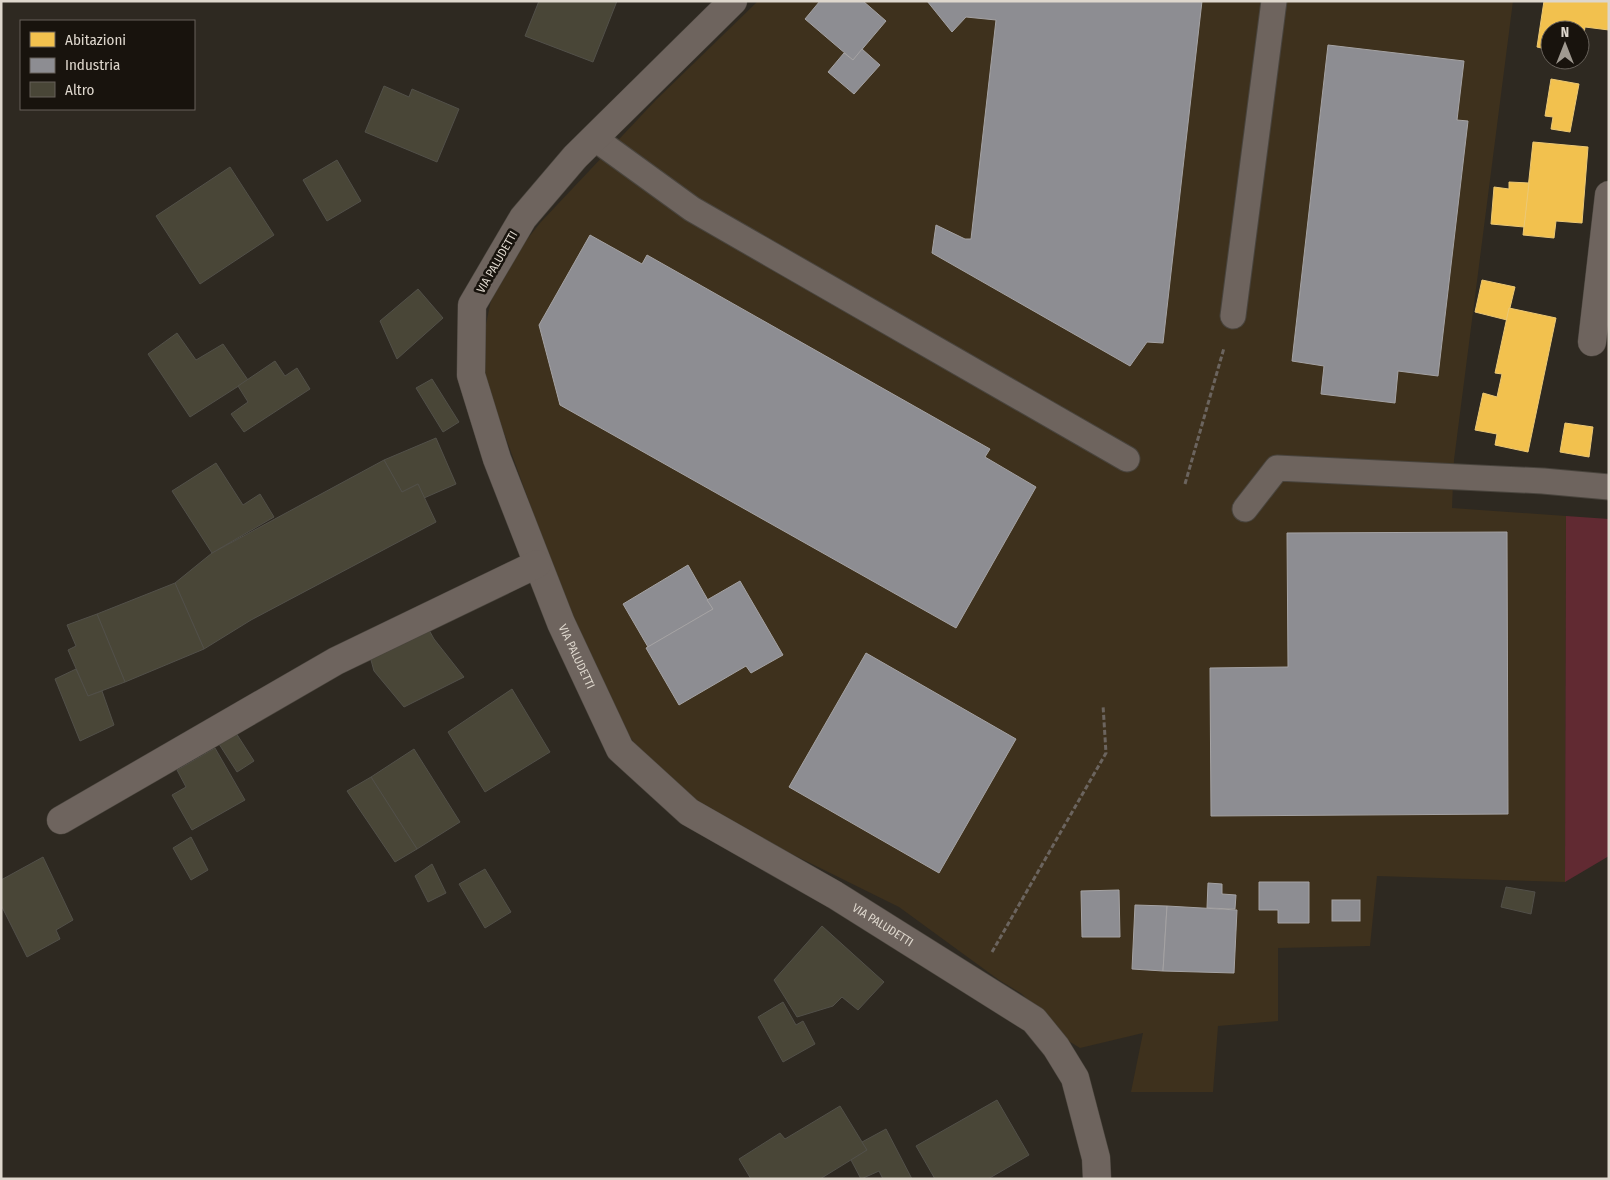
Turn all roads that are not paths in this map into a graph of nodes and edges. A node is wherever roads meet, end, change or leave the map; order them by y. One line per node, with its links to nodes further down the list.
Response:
1 (733, 1): 3 (street, VIA PALUDETTI)
2 (1274, 1): 5 (lane)
3 (594, 138): 7 (lane); 10 (street, VIA PALUDETTI)
4 (1609, 195): 6 (street)
5 (1233, 316)
6 (1592, 342)
7 (1127, 459)
8 (1609, 487): 9 (lane)
9 (1245, 509)
10 (537, 564): 11 (street); 12 (street, VIA PALUDETTI)
11 (61, 820)
12 (1097, 1179)

